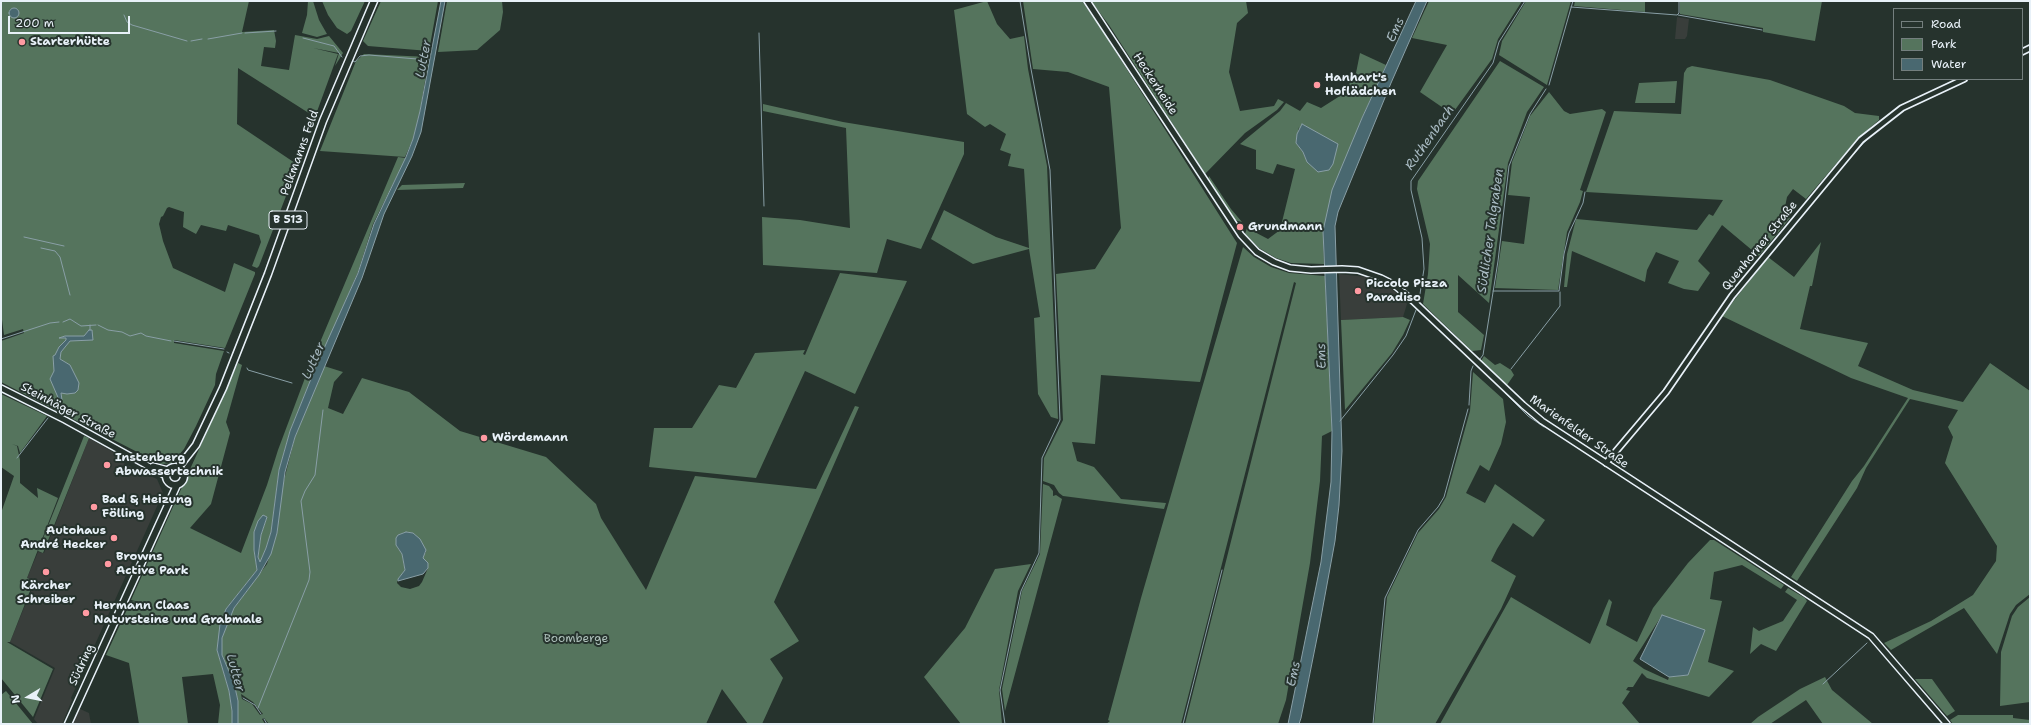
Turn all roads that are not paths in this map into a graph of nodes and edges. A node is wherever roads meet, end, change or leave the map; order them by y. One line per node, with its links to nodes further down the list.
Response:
1 (374, 1): 7 (main road, Pelkmanns Feld / B 513)
2 (1088, 1): 4 (main road, Heckerheide)
3 (1962, 80): 6 (street, Quenhorner Straße)
4 (1204, 178): 6 (main road, Marienfelder Straße)
5 (1, 388): 8 (main road, Steinhäger Straße)
6 (1606, 463): 13 (main road, Marienfelder Straße)
7 (180, 470): 8 (main road); 10 (main road, Pelkmanns Feld)
8 (167, 473): 9 (main road)
9 (169, 483): 10 (main road); 11 (main road, Südring)
10 (177, 485): 11 (main road, Südring)
11 (167, 507): 12 (main road, Südring)
12 (68, 724)
13 (1947, 724)

